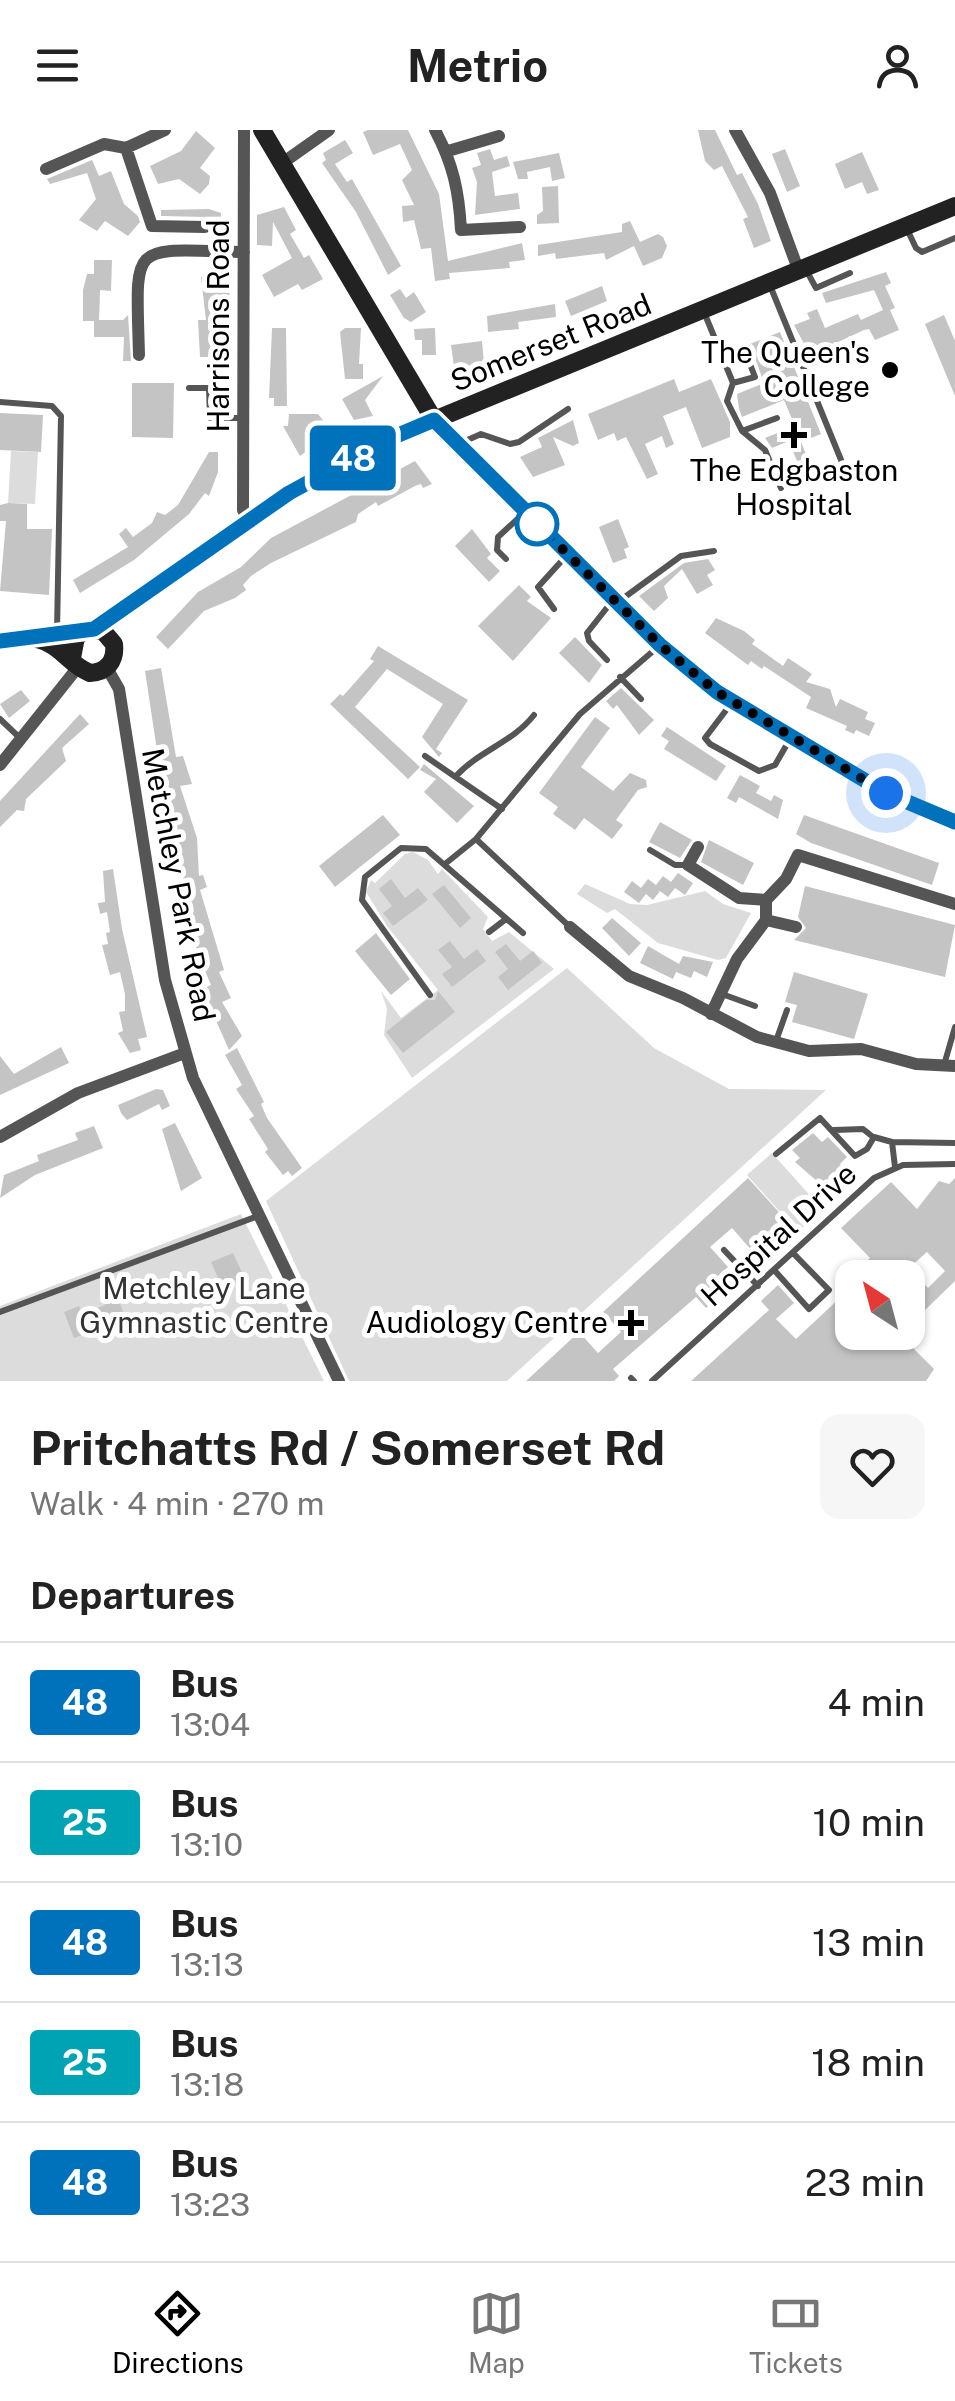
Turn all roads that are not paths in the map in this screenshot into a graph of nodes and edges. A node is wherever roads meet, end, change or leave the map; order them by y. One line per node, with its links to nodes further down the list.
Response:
1 (166, 130): 8 (street)
2 (244, 130): 17 (street, Harrisons Road)
3 (262, 130): 10 (street)
4 (329, 130): 10 (street)
5 (435, 130): 9 (street)
6 (735, 130): 18 (street)
7 (499, 136): 9 (street)
8 (126, 148): 11 (street); 14 (street)
9 (448, 151): 15 (street)
10 (281, 164): 30 (street)
11 (46, 168)
12 (955, 206): 13 (street, Somerset Road)
13 (906, 226): 16 (lane); 18 (street, Somerset Road)
14 (205, 227)
15 (520, 228)
16 (955, 238)
17 (244, 252): 22 (street); 28 (street, Harrisons Road)
18 (801, 268): 19 (lane); 20 (street, Somerset Road)
19 (850, 273)
20 (768, 282): 21 (street, Somerset Road); 33 (lane)
21 (704, 310): 23 (lane); 30 (street, Somerset Road)
22 (140, 355)
23 (722, 357): 24 (lane); 24 (lane)
24 (733, 383): 31 (lane)
25 (189, 388): 28 (lane)
26 (0, 402): 42 (lane)
27 (568, 409): 32 (lane)
28 (244, 418): 36 (street, Harrisons Road)
29 (777, 418): 31 (lane)
30 (434, 420): 32 (street); 36 (street, Somerset Road)
31 (742, 432): 34 (lane)
32 (458, 446): 35 (street)
33 (850, 482)
34 (780, 488)
35 (526, 512): 38 (street); 39 (lane)
36 (248, 520): 43 (street, Somerset Road)
37 (714, 551): 40 (lane)
38 (568, 554): 40 (street); 41 (lane)
39 (506, 559)
40 (615, 601): 46 (street); 47 (lane)
41 (554, 608)
42 (56, 632): 43 (street); 44 (street)
43 (95, 633): 48 (street); 49 (street)
44 (34, 638): 45 (street); 48 (street)
45 (0, 641)
46 (660, 645): 50 (lane); 52 (street)
47 (607, 660)
48 (75, 662): 49 (street); 56 (street)
49 (107, 668): 82 (street, Metchley Park Road)
50 (620, 676): 51 (lane); 60 (lane)
51 (641, 699)
52 (733, 702): 55 (street); 55 (lane)
53 (534, 715): 59 (lane)
54 (0, 719): 56 (lane)
55 (790, 738): 61 (street)
56 (22, 740): 58 (street)
57 (425, 756): 59 (lane)
58 (0, 765)
59 (456, 776): 60 (lane)
60 (502, 810): 62 (lane)
61 (955, 822)
62 (476, 839): 65 (lane); 72 (lane)
63 (698, 847): 66 (street)
64 (650, 850): 66 (lane)
65 (445, 864): 69 (lane); 76 (lane)
66 (688, 865): 67 (street)
67 (766, 900): 68 (street); 70 (street)
68 (955, 904)
69 (506, 919): 73 (lane); 74 (lane)
70 (766, 920): 71 (street); 75 (street)
71 (796, 927)
72 (570, 928): 79 (street)
73 (489, 932)
74 (522, 933)
75 (722, 994): 77 (lane); 79 (street)
76 (430, 995)
77 (755, 1006)
78 (787, 1010): 81 (lane)
79 (711, 1014): 81 (street)
80 (955, 1027): 83 (lane)
81 (776, 1042): 83 (street)
82 (185, 1053): 86 (street); 92 (street, Metchley Park Road)
83 (949, 1066)
84 (832, 1130): 85 (lane); 85 (lane); 89 (lane)
85 (874, 1137): 87 (lane)
86 (0, 1138)
87 (892, 1142): 88 (lane); 91 (lane)
88 (955, 1143)
89 (776, 1154)
90 (955, 1164): 91 (lane, Hospital Drive)
91 (895, 1167): 94 (lane, Hospital Drive)
92 (259, 1216): 97 (lane); 98 (street, Metchley Park Road)
93 (724, 1250): 96 (lane)
94 (794, 1253): 95 (lane, Hospital Drive); 95 (lane)
95 (775, 1271): 96 (lane, Hospital Drive)
96 (758, 1286): 99 (lane, Hospital Drive)
97 (0, 1312)
98 (339, 1381)
99 (652, 1381)

